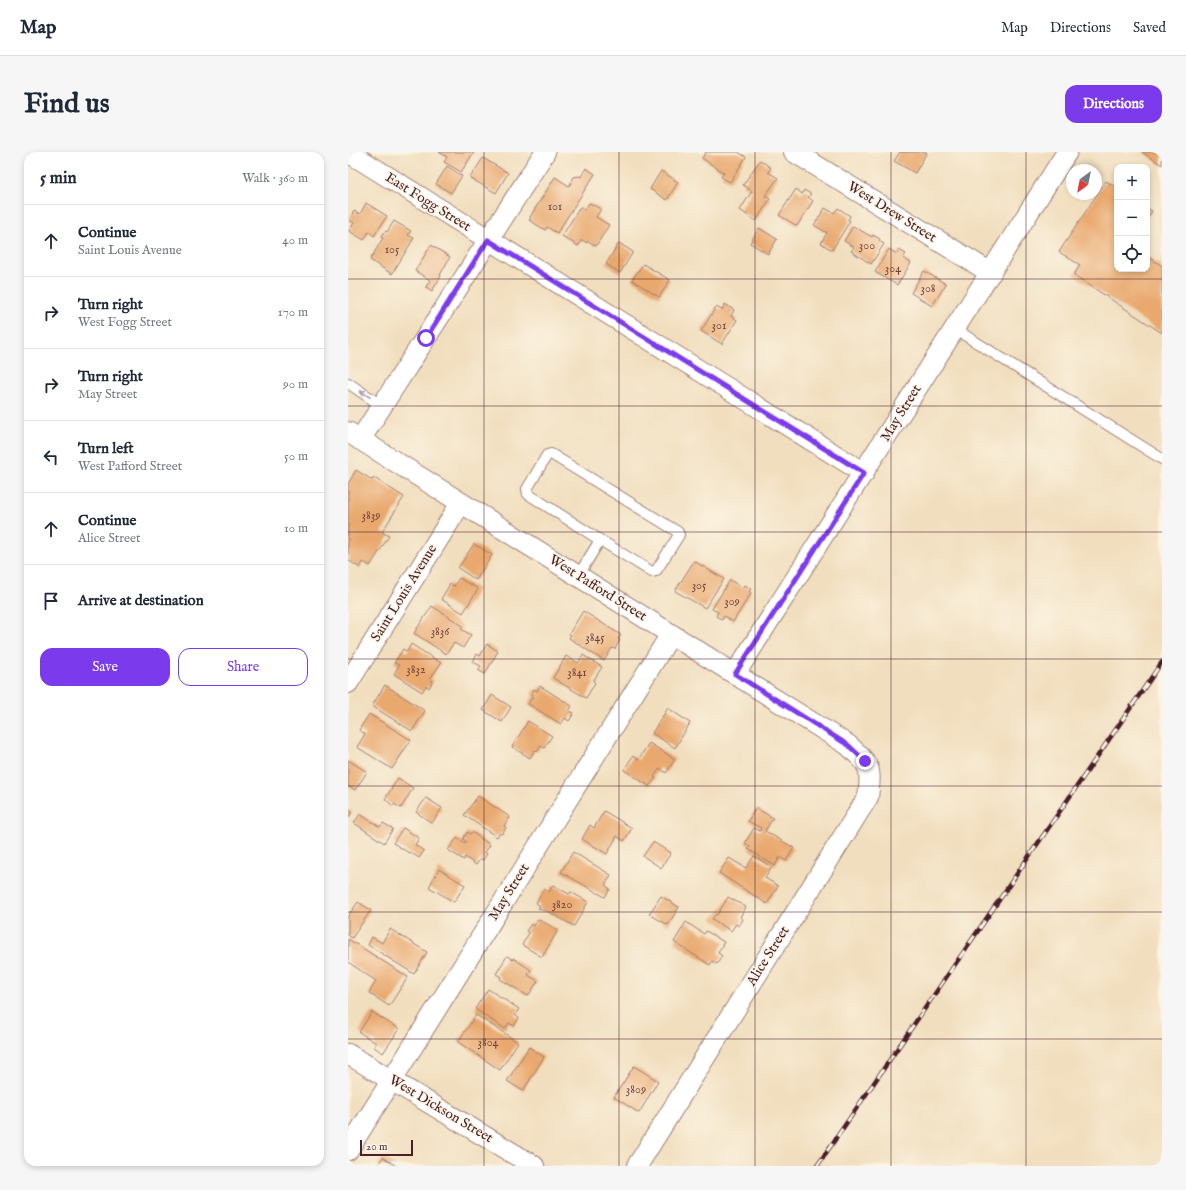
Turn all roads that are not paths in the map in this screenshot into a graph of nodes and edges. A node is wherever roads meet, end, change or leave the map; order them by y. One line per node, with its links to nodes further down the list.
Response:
1 (348, 152): 5 (street, East Fogg Street)
2 (545, 152): 5 (street)
3 (794, 152): 6 (street, West Drew Street)
4 (1067, 152): 6 (street, May Street)
5 (488, 240): 9 (street); 12 (street, East Fogg Street)
6 (990, 273): 7 (street, May Street)
7 (955, 329): 11 (lane); 12 (street, May Street)
8 (348, 383): 9 (lane, one-way to 8)
9 (382, 406): 10 (street)
10 (354, 436): 13 (street, West Pafford Street)
11 (1162, 459)
12 (864, 473): 17 (street, May Street)
13 (461, 502): 15 (street, West Pafford Street); 18 (street, Saint Louis Avenue)
14 (600, 540): 14 (lane); 15 (lane)
15 (578, 576): 16 (street, West Pafford Street)
16 (671, 634): 17 (street, West Pafford Street); 21 (street, May Street)
17 (735, 674): 19 (street, West Pafford Street)
18 (348, 683)
19 (848, 745): 24 (street, Alice Street)
20 (348, 1054): 21 (street, West Dickson Street)
21 (392, 1080): 22 (street, May Street); 23 (street, West Dickson Street)
22 (348, 1150)
23 (523, 1163)
24 (637, 1166)

